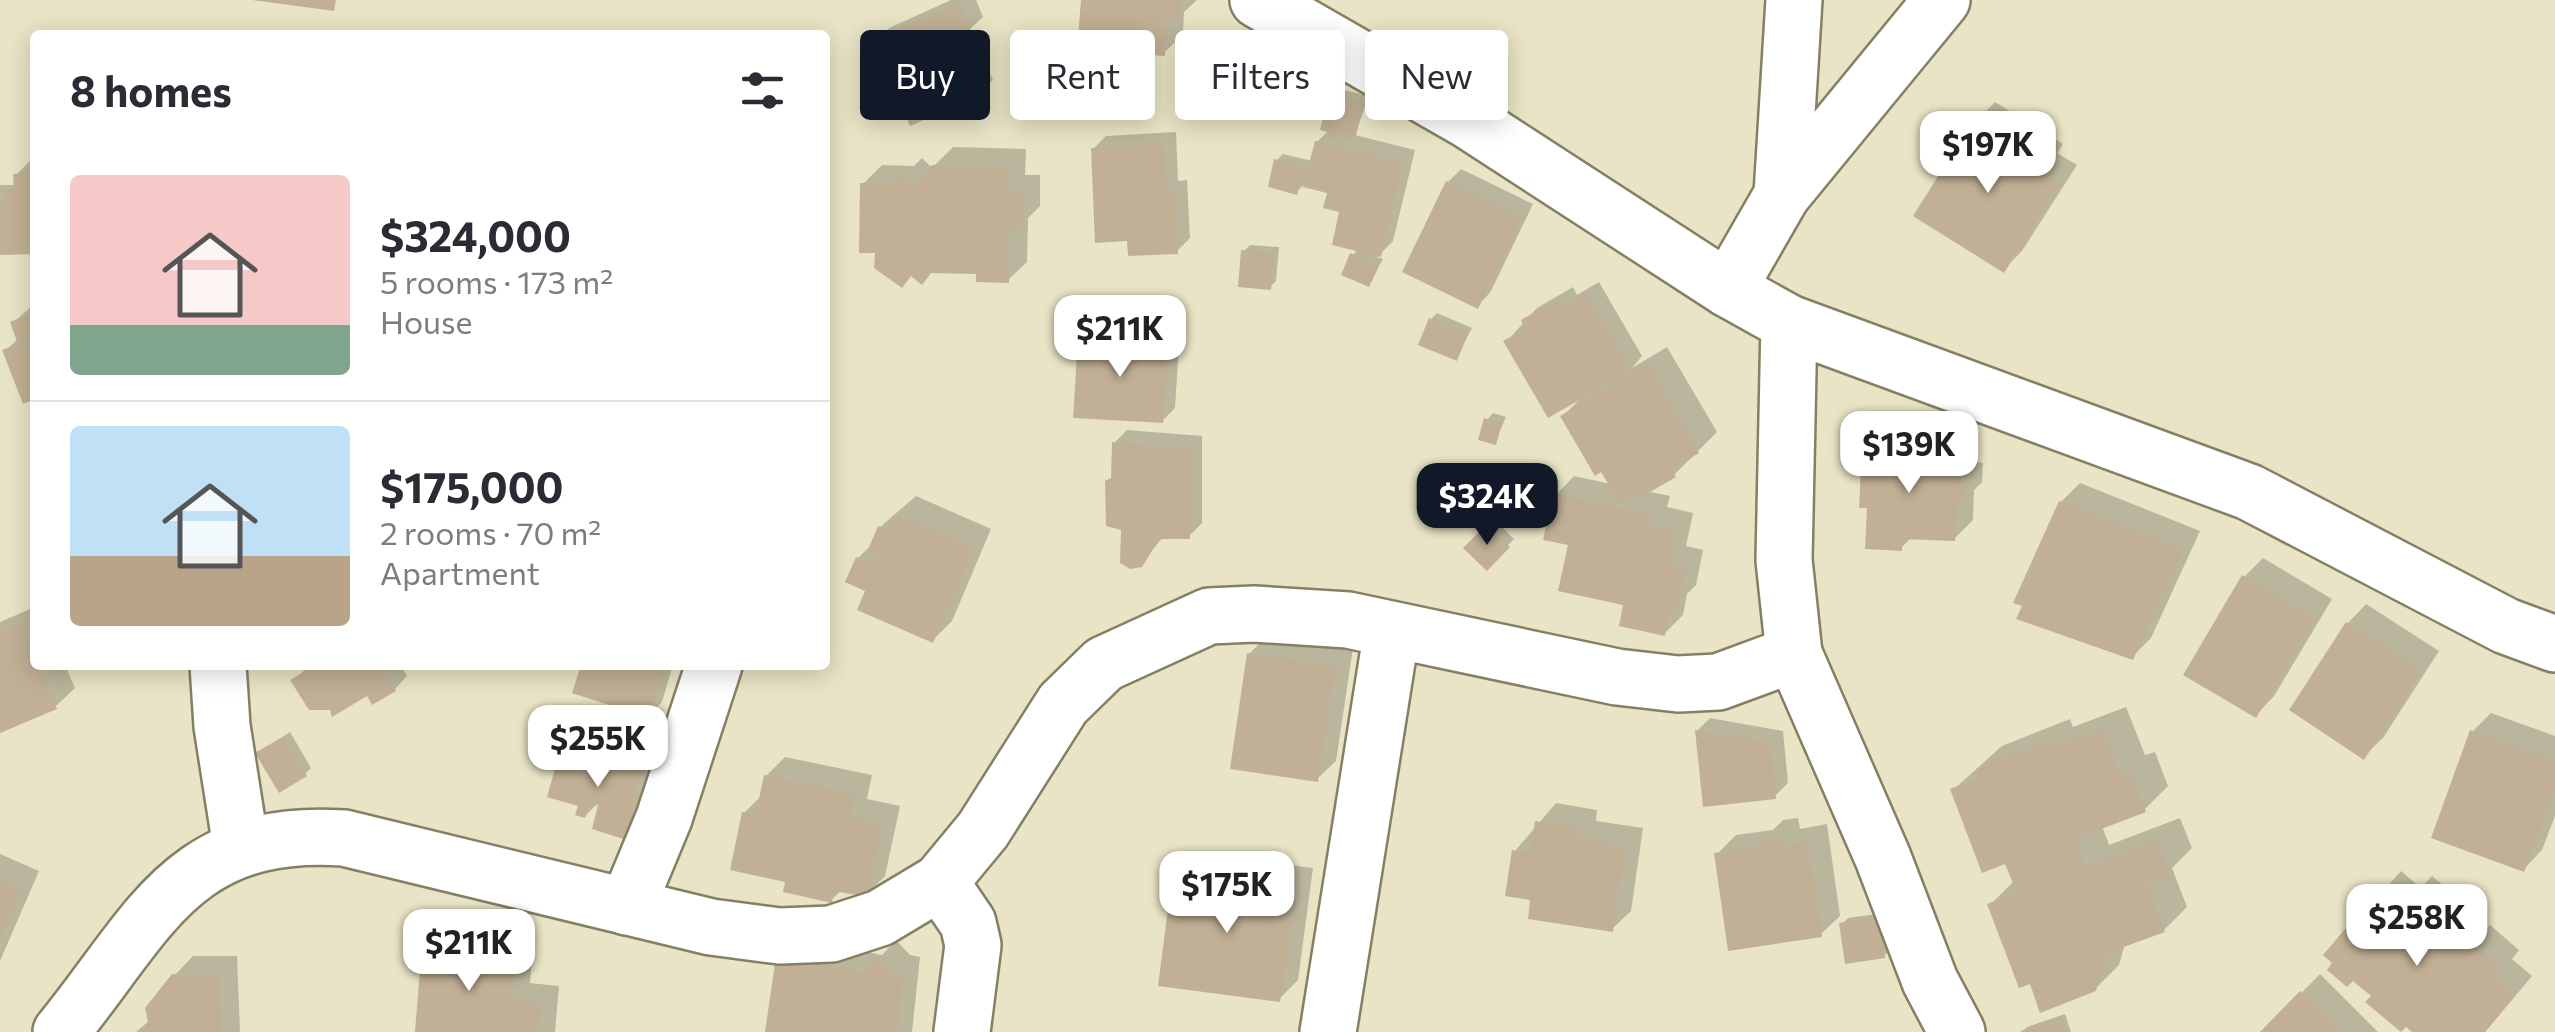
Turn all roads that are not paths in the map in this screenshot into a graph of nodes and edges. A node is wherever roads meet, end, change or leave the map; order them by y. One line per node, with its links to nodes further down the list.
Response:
1 (1258, 0): 5 (street)
2 (1794, 0): 4 (street)
3 (1942, 0): 4 (street)
4 (1782, 195): 5 (street)
5 (1728, 289): 6 (street)
6 (1790, 323): 8 (street); 9 (street)
7 (1392, 630): 9 (street); 13 (street); 17 (street)
8 (2555, 644)
9 (1794, 654): 18 (street)
10 (218, 670): 12 (street)
11 (712, 670): 14 (street)
12 (241, 847): 14 (street); 15 (street)
13 (940, 882): 14 (street); 16 (street)
14 (627, 906)
15 (61, 1032)
16 (962, 1032)
17 (1328, 1032)
18 (1957, 1032)

